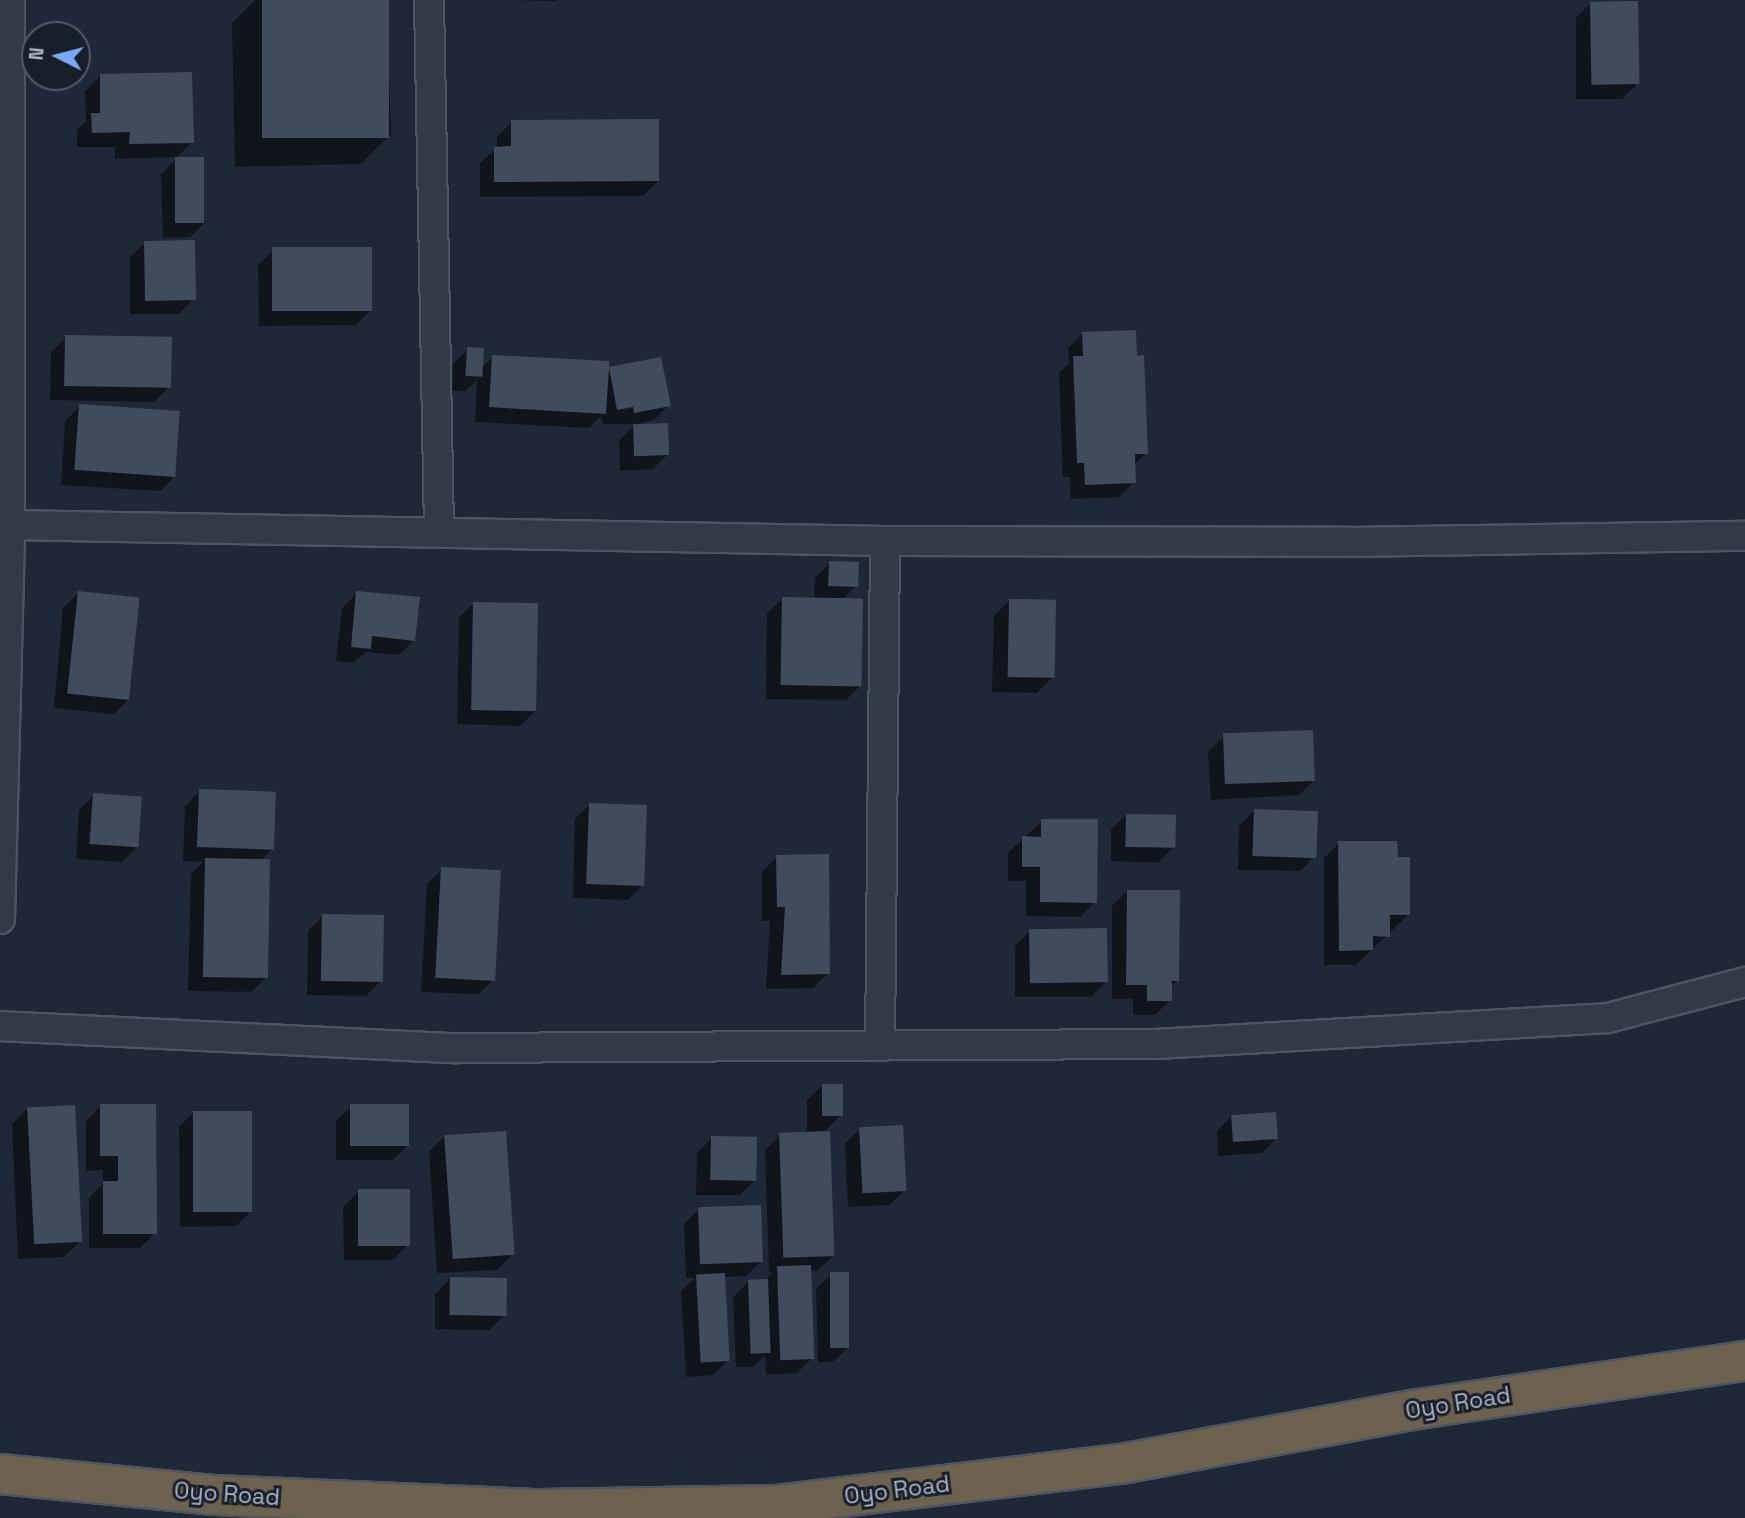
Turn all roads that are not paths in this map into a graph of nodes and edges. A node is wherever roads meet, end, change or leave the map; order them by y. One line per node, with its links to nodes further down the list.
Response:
1 (10, 0): 3 (street)
2 (429, 0): 4 (street)
3 (10, 525): 4 (street); 7 (street)
4 (439, 533): 6 (street)
5 (1745, 536): 6 (street)
6 (885, 541): 10 (street)
7 (0, 919)
8 (1745, 982): 10 (street)
9 (0, 1026): 10 (street)
10 (880, 1046)
11 (1745, 1360): 12 (highway, Oyo Road)
12 (0, 1474)

